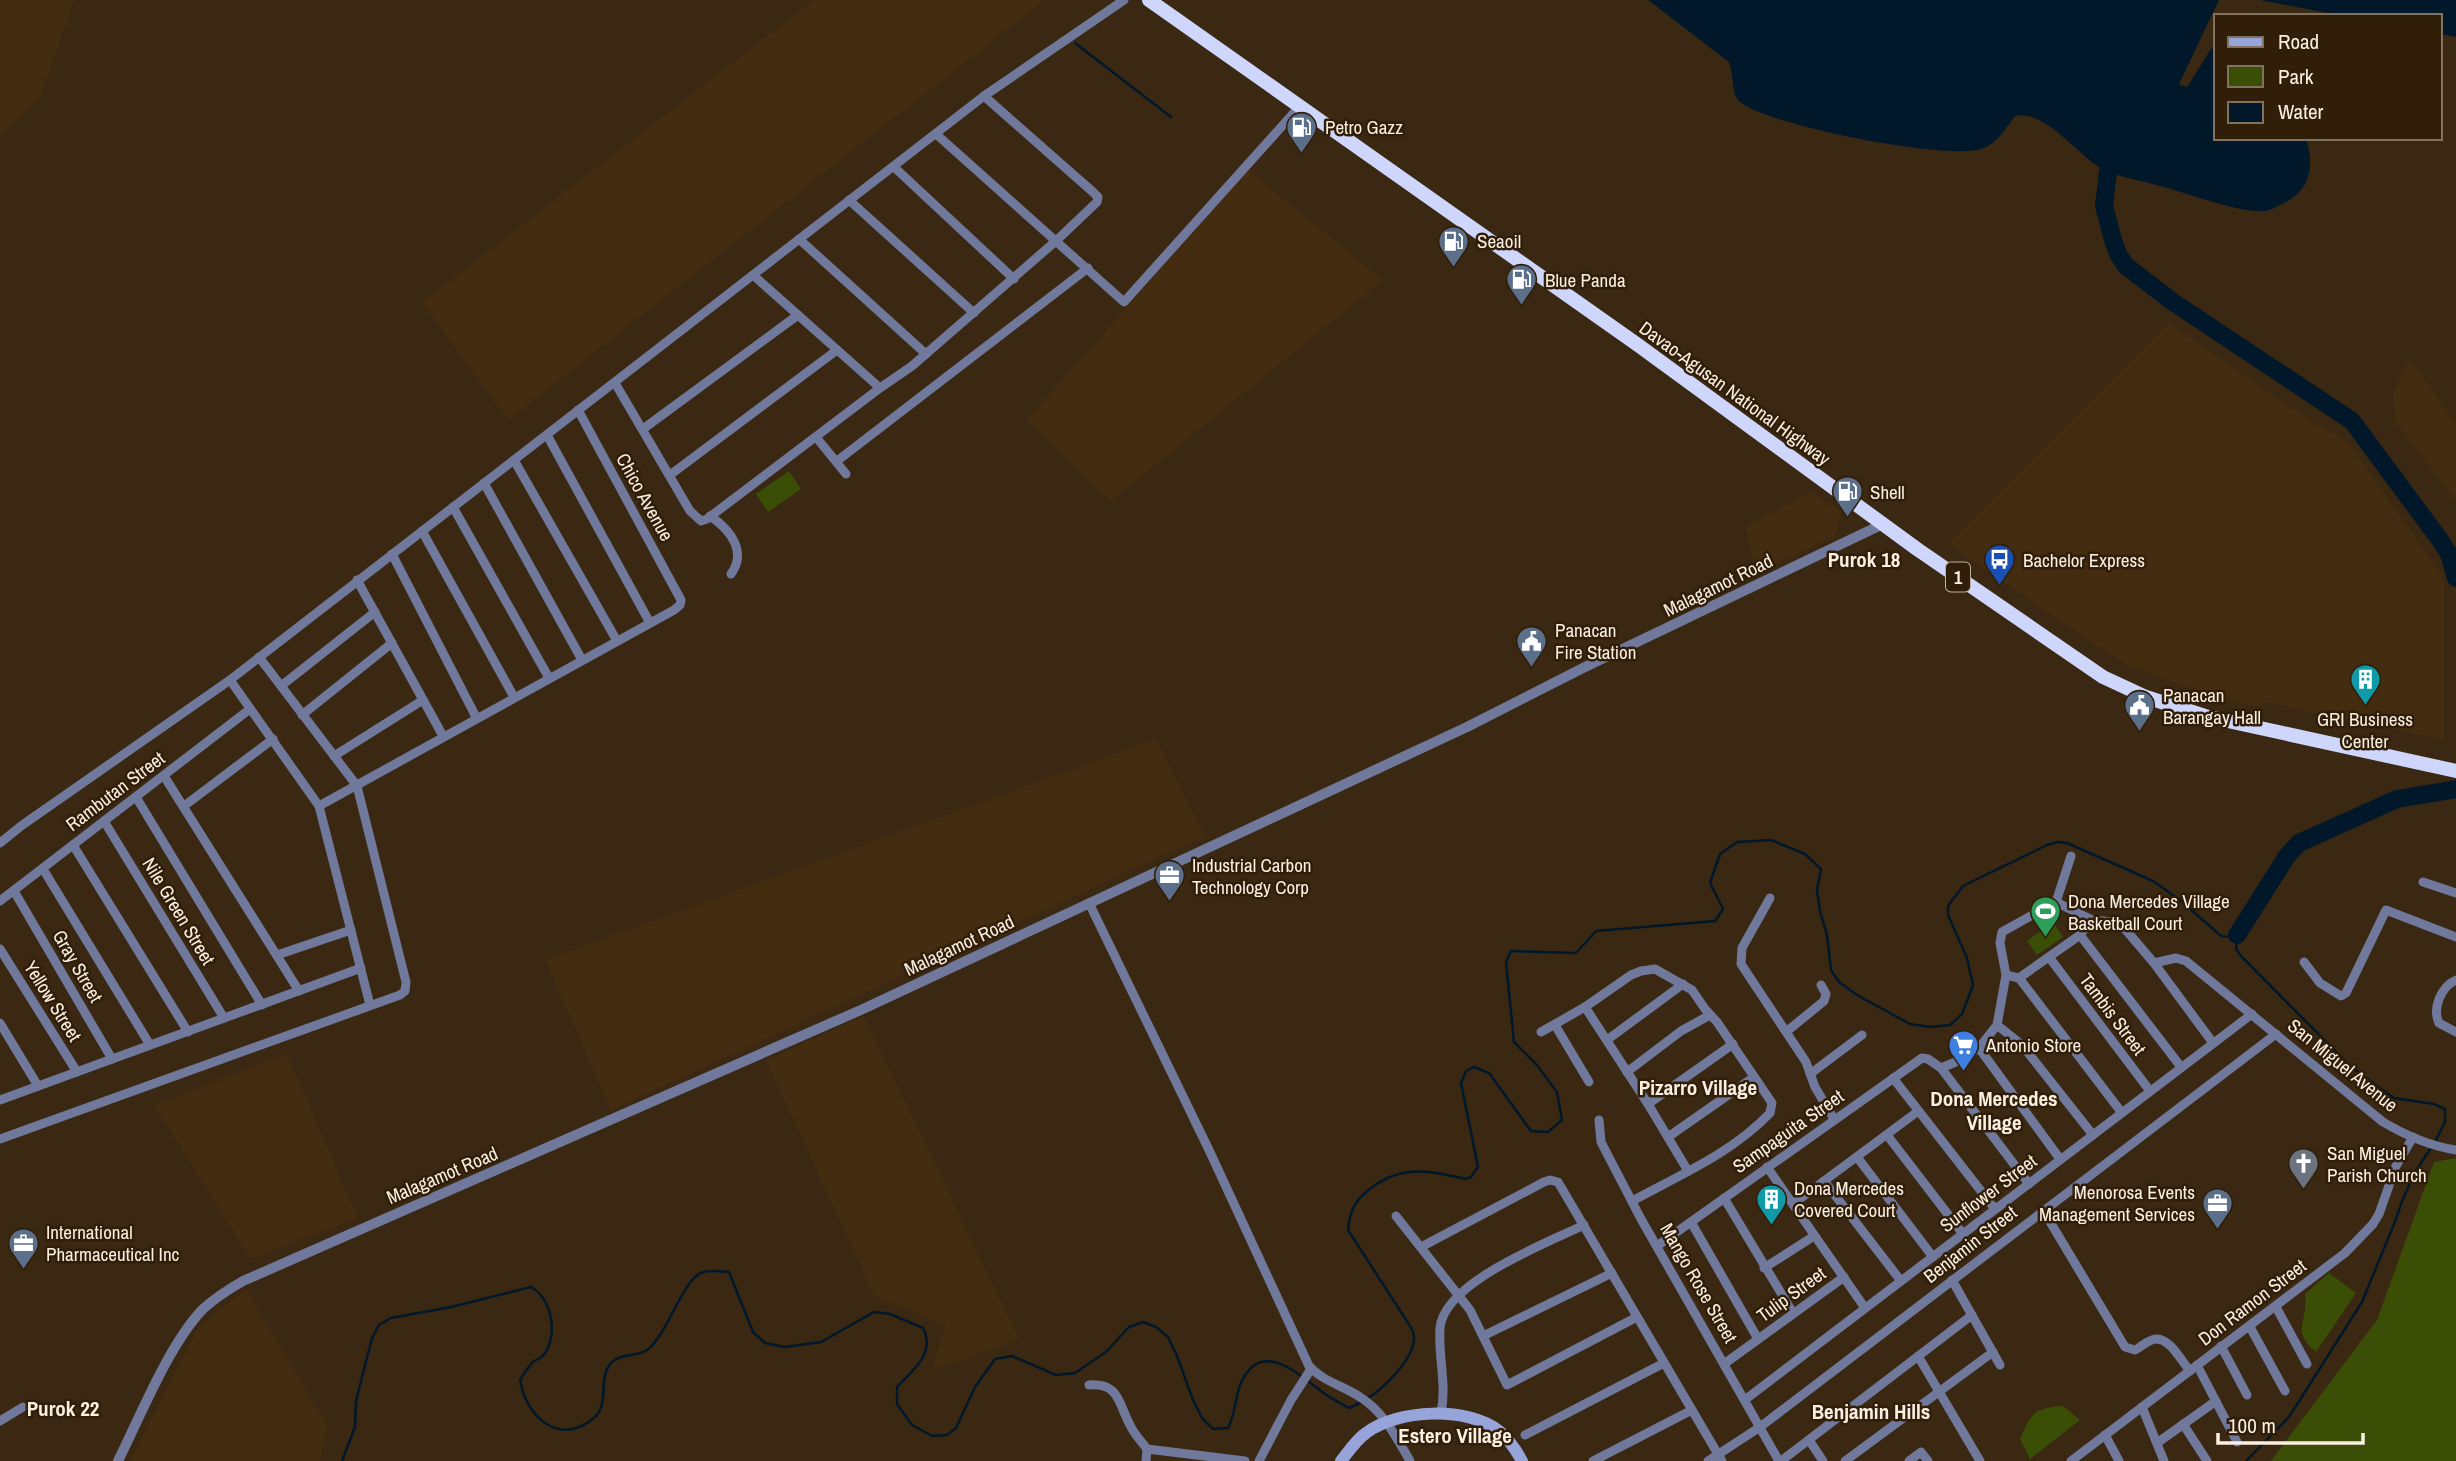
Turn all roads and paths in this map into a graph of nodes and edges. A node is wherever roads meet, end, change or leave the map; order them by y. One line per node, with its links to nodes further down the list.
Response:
1 (1124, 0): 3 (street)
2 (1149, 0): 4 (highway, Davao-Agusan National Highway / 1)
3 (984, 96): 5 (street); 9 (street)
4 (1300, 106): 10 (street); 30 (highway, Davao-Agusan National Highway / 1)
5 (936, 134): 6 (street); 9 (street)
6 (894, 167): 7 (street); 12 (street)
7 (849, 200): 8 (street); 13 (street)
8 (799, 239): 11 (street); 16 (street)
9 (1058, 240): 10 (street); 12 (street)
10 (1088, 268): 24 (street)
11 (753, 275): 14 (street); 17 (street)
12 (1014, 278): 13 (street)
13 (974, 313): 16 (street)
14 (798, 315): 15 (street); 20 (street)
15 (837, 350): 18 (street); 26 (street)
16 (926, 354): 18 (street)
17 (615, 383): 19 (street); 20 (street)
18 (880, 388): 22 (street)
19 (578, 410): 21 (street); 36 (street, Chico Avenue)
20 (643, 429): 26 (street)
21 (547, 435): 23 (street); 36 (street)
22 (816, 437): 24 (street); 29 (street)
23 (514, 460): 27 (street); 37 (street)
24 (837, 461): 25 (street)
25 (846, 474)
26 (670, 475): 29 (street)
27 (484, 483): 28 (street); 40 (street)
28 (453, 507): 31 (street); 41 (street)
29 (710, 516): 33 (street)
30 (1883, 524): 52 (highway, Davao-Agusan National Highway / 1); 69 (street, Malagamot Road)
31 (422, 531): 32 (street); 44 (street)
32 (392, 554): 34 (street); 48 (street)
33 (731, 574)
34 (358, 580): 35 (street); 39 (street)
35 (375, 612): 38 (street); 43 (street)
36 (650, 623): 37 (street)
37 (617, 641): 40 (street)
38 (392, 643): 45 (street); 47 (street)
39 (259, 657): 42 (street); 43 (street)
40 (582, 660): 41 (street)
41 (550, 678): 44 (street)
42 (230, 680): 46 (street); 59 (street)
43 (281, 686): 47 (street)
44 (514, 697): 48 (street)
45 (423, 700): 49 (street); 51 (street)
46 (250, 709): 50 (street); 53 (street, Rambutan Street)
47 (302, 715): 51 (street)
48 (476, 717): 49 (street)
49 (443, 736): 54 (street)
50 (273, 739): 56 (street); 57 (street)
51 (334, 756): 54 (street)
52 (2451, 770)
53 (164, 776): 55 (street, Rambutan Street); 56 (street)
54 (357, 786): 57 (street); 87 (street)
55 (136, 797): 58 (street, Rambutan Street); 86 (street)
56 (184, 806): 75 (street)
57 (319, 806): 71 (street)
58 (104, 821): 60 (street, Rambutan Street); 91 (street, Nile Green Street)
59 (0, 843)
60 (73, 845): 62 (street, Rambutan Street); 95 (street)
61 (2071, 856): 68 (street)
62 (43, 869): 64 (street, Rambutan Street); 104 (street)
63 (2423, 881): 65 (street)
64 (14, 891): 67 (street, Rambutan Street); 106 (street, Gray Street)
65 (2456, 893)
66 (1770, 898): 97 (street)
67 (0, 901)
68 (2056, 902): 70 (street); 80 (street)
69 (1089, 903): 170 (street); 193 (street, Malagamot Road)
70 (2092, 920): 72 (street); 78 (street)
71 (351, 930): 75 (street); 79 (street)
72 (2080, 935): 76 (street); 108 (street)
73 (2456, 937): 77 (street)
74 (0, 949): 109 (street, Yellow Street)
75 (277, 955): 85 (street)
76 (2049, 957): 81 (street); 116 (street, Tambis Street)
77 (2304, 961)
78 (2154, 963): 89 (street); 103 (street)
79 (362, 968): 85 (street); 87 (street)
80 (2006, 975): 81 (street); 94 (street)
81 (2019, 978): 120 (street)
82 (2456, 980): 98 (street)
83 (1683, 984): 88 (street); 90 (street); 101 (street)
84 (1821, 985): 97 (street)
85 (299, 991): 86 (street)
86 (262, 1005): 91 (street)
87 (370, 1005): 127 (street)
88 (1585, 1007): 93 (street); 101 (street)
89 (2252, 1014): 99 (street, San Miguel Avenue); 103 (street, Sunflower Street)
90 (1710, 1015): 102 (street); 110 (street)
91 (224, 1018): 95 (street)
92 (0, 1023): 115 (street)
93 (1555, 1025): 96 (street); 114 (street)
94 (1997, 1025): 105 (street); 124 (street)
95 (188, 1031): 104 (street)
96 (1541, 1032)
97 (1786, 1032): 111 (street)
98 (2456, 1032)
99 (2276, 1034): 126 (street, San Miguel Avenue); 139 (street, Benjamin Street)
100 (1862, 1035): 111 (street)
101 (1607, 1040): 110 (street)
102 (1732, 1044): 112 (street); 118 (street)
103 (2213, 1044): 108 (street, Sunflower Street)
104 (150, 1045): 106 (street)
105 (1979, 1048): 107 (street); 130 (street)
106 (112, 1059): 109 (street)
107 (1941, 1068): 113 (street, Sampaguita Street); 134 (street)
108 (2181, 1068): 116 (street, Sunflower Street)
109 (77, 1072): 115 (street)
110 (1627, 1072): 118 (street)
111 (1810, 1074): 121 (street)
112 (1754, 1077): 125 (street); 132 (street)
113 (1893, 1078): 119 (street); 121 (street, Sampaguita Street)
114 (1589, 1082)
115 (38, 1086): 117 (street)
116 (2150, 1091): 120 (street, Sunflower Street)
117 (1, 1098)
118 (1648, 1104): 125 (street)
119 (1917, 1111): 123 (street); 138 (street)
120 (2122, 1113): 124 (street, Sunflower Street)
121 (1834, 1119): 131 (street, Sampaguita Street)
122 (1599, 1120): 136 (street, Mango Rose Street)
123 (1887, 1135): 129 (street); 143 (street)
124 (2093, 1135): 130 (street, Sunflower Street)
125 (1668, 1137): 132 (street)
126 (2413, 1137): 128 (street, San Miguel Avenue); 154 (street, Don Ramon Street)
127 (0, 1139)
128 (2456, 1150)
129 (1857, 1157): 133 (street); 147 (street)
130 (2060, 1159): 134 (street, Sunflower Street)
131 (1767, 1167): 135 (street, Sampaguita Street); 137 (street)
132 (1688, 1171): 136 (street)
133 (1824, 1181): 137 (street); 152 (street)
134 (2029, 1184): 138 (street, Sunflower Street)
135 (1724, 1198): 141 (street, Sampaguita Street); 148 (street)
136 (1632, 1201): 145 (street, Mango Rose Street)
137 (1793, 1204): 144 (street)
138 (1994, 1209): 143 (street, Sunflower Street)
139 (2043, 1210): 151 (street, Benjamin Street); 169 (street)
140 (1396, 1216): 146 (street)
141 (1691, 1222): 145 (street, Sampaguita Street); 161 (street)
142 (1584, 1225): 146 (street); 149 (street); 153 (street)
143 (1963, 1234): 147 (street, Sunflower Street)
144 (1814, 1236): 148 (street); 150 (street)
145 (1657, 1246): 166 (street, Mango Rose Street)
146 (1421, 1247): 153 (street)
147 (1933, 1257): 152 (street, Sunflower Street)
148 (1764, 1268): 156 (street)
149 (1612, 1273): 158 (street); 160 (street)
150 (1844, 1277): 155 (street); 156 (street, Tulip Street)
151 (1952, 1280): 157 (street); 184 (street, Benjamin Street)
152 (1901, 1281): 155 (street, Sunflower Street)
153 (1460, 1294): 160 (street); 180 (street)
154 (2276, 1307): 159 (street, Don Ramon Street); 167 (street)
155 (1866, 1308): 175 (street, Sunflower Street)
156 (1793, 1313): 161 (street, Tulip Street)
157 (1972, 1315): 163 (street); 164 (street)
158 (1637, 1317): 160 (street); 165 (street)
159 (2250, 1327): 162 (street, Don Ramon Street); 172 (street)
160 (1485, 1335)
161 (1758, 1339): 166 (street, Tulip Street)
162 (2221, 1346): 169 (street, Don Ramon Street); 174 (street)
163 (1993, 1352): 168 (street); 173 (street)
164 (1918, 1356): 173 (street); 187 (street)
165 (1664, 1363): 179 (street); 185 (street)
166 (1724, 1364): 175 (street, Mango Rose Street)
167 (2307, 1364)
168 (2000, 1365)
169 (2193, 1368): 176 (street); 178 (street, Don Ramon Street)
170 (1310, 1371): 182 (street); 196 (street)
171 (1089, 1385): 190 (street)
172 (2285, 1391)
173 (1939, 1392): 204 (street); 207 (street)
174 (2247, 1395)
175 (1745, 1399): 184 (street, Mango Rose Street)
176 (2216, 1401): 183 (street); 188 (street)
177 (23, 1408): 181 (street)
178 (2142, 1408): 186 (street, Don Ramon Street); 189 (street)
179 (1692, 1410): 191 (street); 200 (street)
180 (1441, 1413): 182 (main road); 199 (main road)
181 (0, 1421)
182 (1386, 1421): 197 (main road); 198 (street)
183 (2183, 1424): 189 (street); 210 (street)
184 (1760, 1427): 191 (street, Benjamin Street); 202 (street, Mango Rose Street)
185 (1525, 1435)
186 (2105, 1435): 192 (street, Don Ramon Street); 208 (street)
187 (1809, 1440): 202 (street); 203 (street)
188 (2237, 1442)
189 (2157, 1443): 209 (street)
190 (1147, 1449): 194 (street); 195 (street)
191 (1721, 1458): 201 (street, Benjamin Street)
192 (2075, 1460)
193 (118, 1461)
194 (1146, 1461)
195 (1245, 1461)
196 (1259, 1461)
197 (1342, 1461)
198 (1410, 1461)
199 (1522, 1461)
200 (1593, 1461)
201 (1708, 1461)
202 (1780, 1461)
203 (1822, 1461)
204 (1845, 1461)
205 (1909, 1461): 206 (street)
206 (1928, 1461)
207 (1980, 1461)
208 (2119, 1461)
209 (2164, 1461)
210 (2207, 1461)

